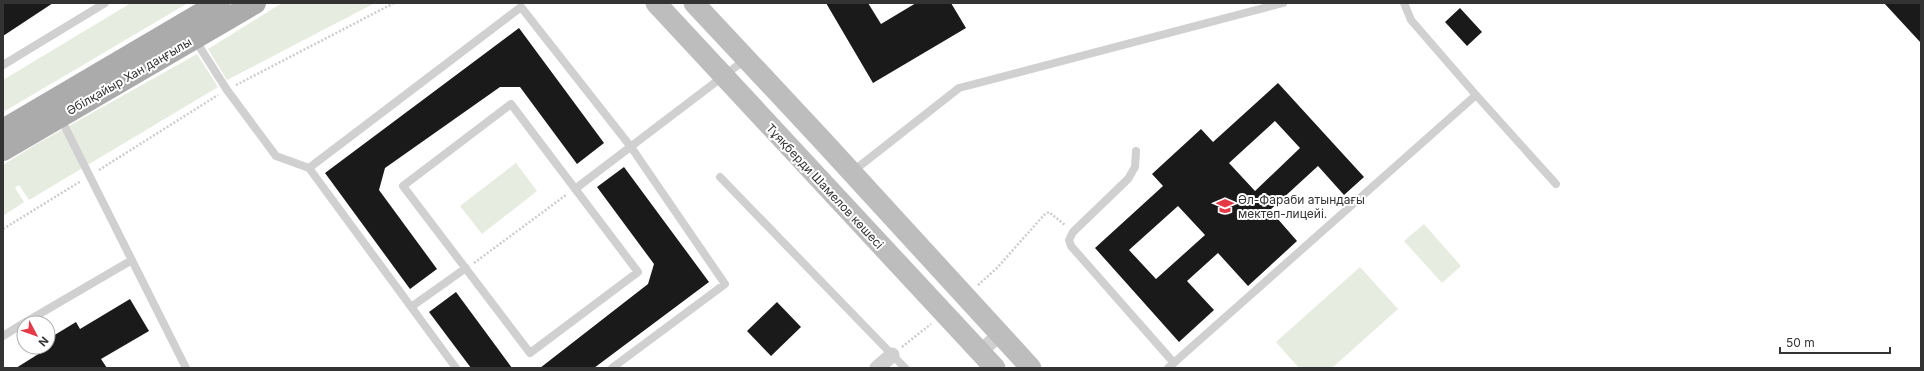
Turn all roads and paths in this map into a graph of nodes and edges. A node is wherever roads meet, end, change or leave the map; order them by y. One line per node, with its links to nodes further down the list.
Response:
1 (105, 3): 11 (lane)
2 (219, 3): 16 (main road, Әбілқайыр Хан даңғылы)
3 (255, 3): 15 (main road, Әбілқайыр Хан даңғылы)
4 (394, 3): 13 (path)
5 (656, 3): 12 (street, Тұяқберди Шамелов көшесі)
6 (694, 3): 10 (street)
7 (1283, 3): 20 (lane)
8 (1404, 3): 14 (lane)
9 (199, 46): 13 (lane)
10 (746, 59): 12 (lane); 20 (street)
11 (3, 65)
12 (724, 78): 17 (lane); 31 (street, Тұяқберди Шамелов көшесі)
13 (227, 90): 19 (lane); 21 (path)
14 (1476, 95): 23 (lane); 38 (lane)
15 (59, 117): 16 (main road, Әбілқайыр Хан даңғылы); 21 (lane)
16 (3, 134)
17 (630, 147): 19 (lane); 24 (lane); 41 (lane)
18 (1136, 151): 26 (lane)
19 (308, 168): 30 (lane)
20 (851, 172): 29 (street)
21 (90, 176): 25 (path); 27 (lane)
22 (720, 177): 37 (lane)
23 (1556, 184)
24 (575, 189): 28 (path); 28 (lane); 28 (lane)
25 (3, 229)
26 (1073, 232): 29 (path); 38 (lane)
27 (132, 260): 32 (lane); 39 (lane)
28 (466, 268): 30 (lane)
29 (965, 296): 34 (street)
30 (411, 307): 40 (lane)
31 (943, 313): 36 (street, Тұяқберди Шамелов көшесі); 37 (path)
32 (38, 315)
33 (16, 328): 35 (lane)
34 (1000, 335): 36 (street); 45 (street)
35 (3, 336)
36 (980, 352): 44 (street, Тұяқберди Шамелов көшесі)
37 (892, 355): 42 (street); 43 (lane)
38 (1171, 365)
39 (186, 368)
40 (456, 368)
41 (612, 368)
42 (877, 368)
43 (905, 368)
44 (995, 368)
45 (1030, 368)

